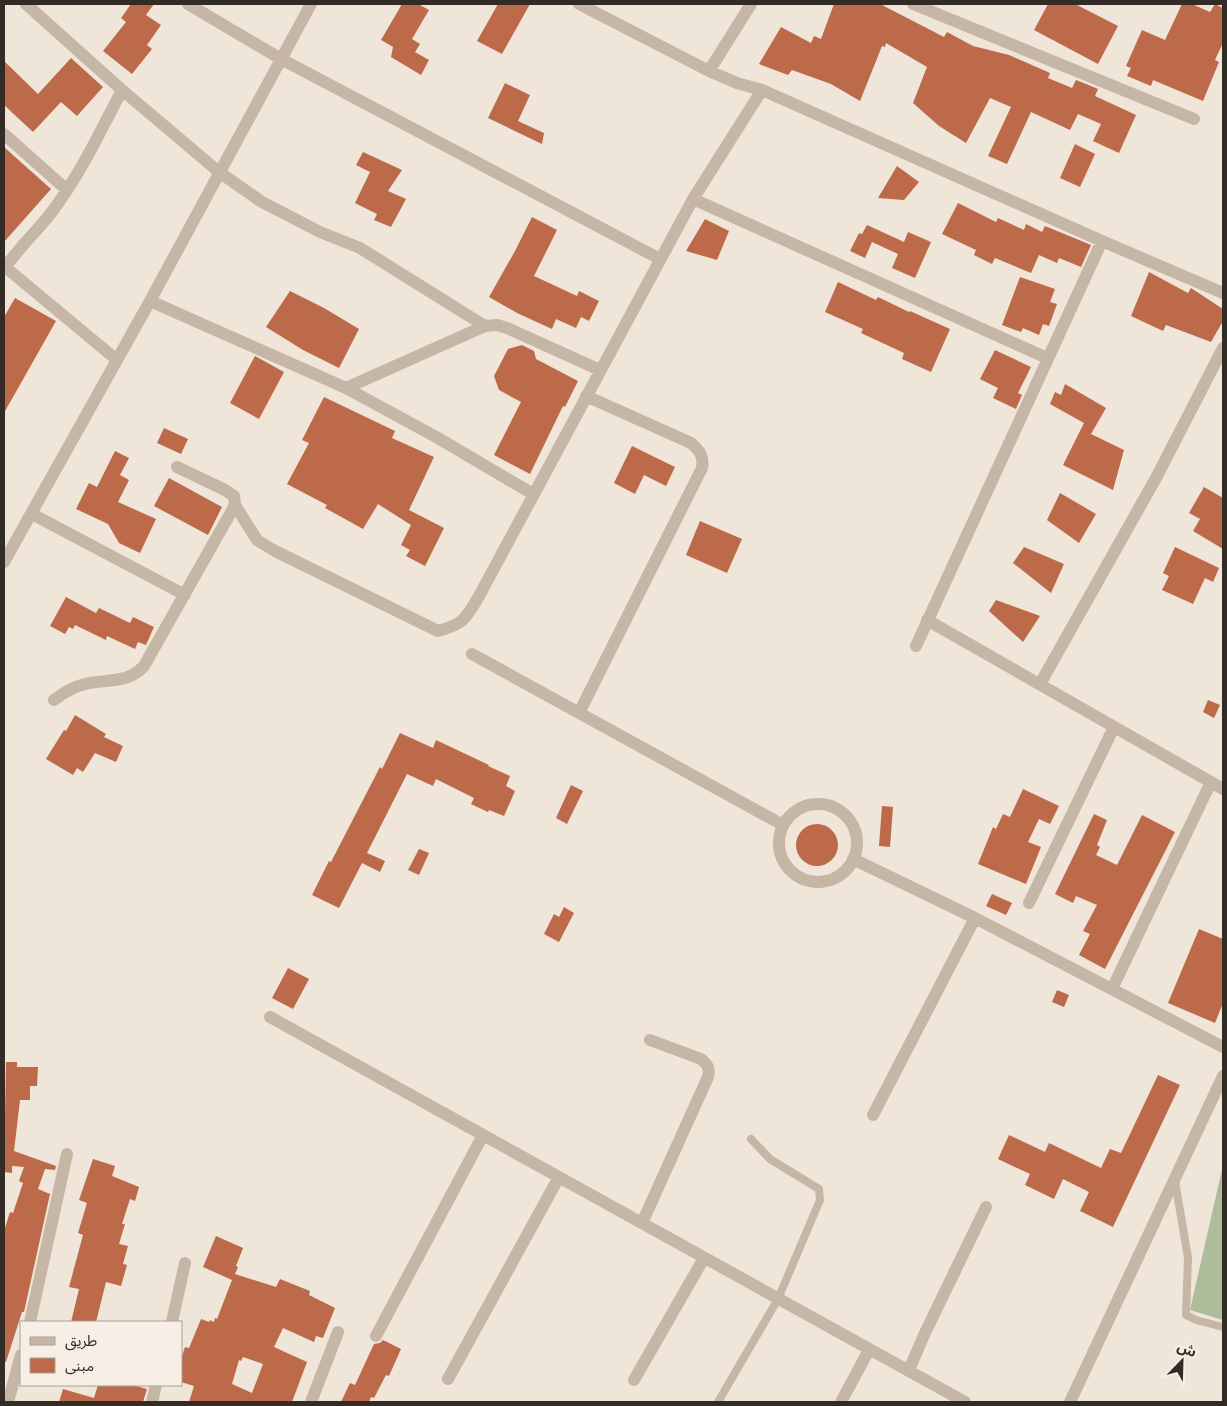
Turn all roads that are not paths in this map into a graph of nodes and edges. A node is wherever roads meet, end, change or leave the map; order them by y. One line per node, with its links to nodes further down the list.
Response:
1 (26, 4): 9 (street)
2 (188, 4): 7 (street)
3 (311, 4): 7 (street)
4 (579, 4): 8 (street)
5 (750, 4): 8 (street)
6 (913, 4): 11 (street)
7 (281, 59): 13 (street); 17 (street)
8 (710, 70): 10 (street)
9 (122, 90): 13 (street); 14 (street)
10 (762, 90): 15 (street); 16 (street)
11 (1194, 119)
12 (4, 134): 14 (street)
13 (219, 172): 20 (street); 21 (street)
14 (68, 190): 18 (street)
15 (693, 199): 17 (street); 23 (street)
16 (1102, 241): 19 (street); 23 (street)
17 (660, 259): 25 (street)
18 (4, 267): 24 (street)
19 (1223, 293)
20 (150, 301): 24 (street); 26 (street)
21 (485, 326): 25 (street); 26 (street)
22 (1223, 348): 37 (street)
23 (1047, 358): 34 (street)
24 (117, 360): 31 (street)
25 (600, 370): 27 (street)
26 (346, 388): 29 (street)
27 (586, 396): 29 (street); 39 (street)
28 (177, 467): 30 (street)
29 (533, 494): 30 (street)
30 (235, 505): 33 (street)
31 (32, 514): 32 (street); 33 (street)
32 (4, 562)
33 (186, 595): 38 (street)
34 (927, 620): 35 (street); 37 (street)
35 (916, 646)
36 (472, 654): 39 (street)
37 (1040, 684): 40 (street)
38 (54, 700)
39 (579, 713): 43 (street)
40 (1114, 727): 41 (street); 45 (street)
41 (1211, 782): 42 (street); 47 (street)
42 (1223, 789)
43 (783, 825): 44 (street); 44 (street)
44 (854, 859): 46 (street)
45 (1029, 903)
46 (975, 918): 47 (street); 52 (street)
47 (1112, 989): 50 (street)
48 (270, 1016): 53 (street)
49 (650, 1040): 59 (street)
50 (1223, 1048)
51 (1223, 1076): 57 (street)
52 (873, 1115)
53 (483, 1135): 56 (street); 67 (street)
54 (751, 1138): 62 (lane)
55 (67, 1154): 63 (street)
56 (559, 1177): 59 (street); 71 (street)
57 (1175, 1179): 65 (lane); 80 (street)
58 (986, 1207): 70 (street)
59 (642, 1224): 60 (street)
60 (704, 1258): 62 (street); 72 (street)
61 (185, 1263): 64 (street)
62 (778, 1299): 68 (street); 77 (lane)
63 (30, 1321)
64 (172, 1321)
65 (1223, 1327)
66 (338, 1332): 76 (street)
67 (376, 1336)
68 (869, 1350): 70 (street); 78 (street)
69 (20, 1360): 74 (street)
70 (908, 1370): 79 (street)
71 (448, 1379)
72 (634, 1380)
73 (156, 1386): 75 (street)
74 (8, 1402)
75 (152, 1402)
76 (312, 1402)
77 (718, 1402)
78 (841, 1402)
79 (965, 1402)
80 (1070, 1402)

